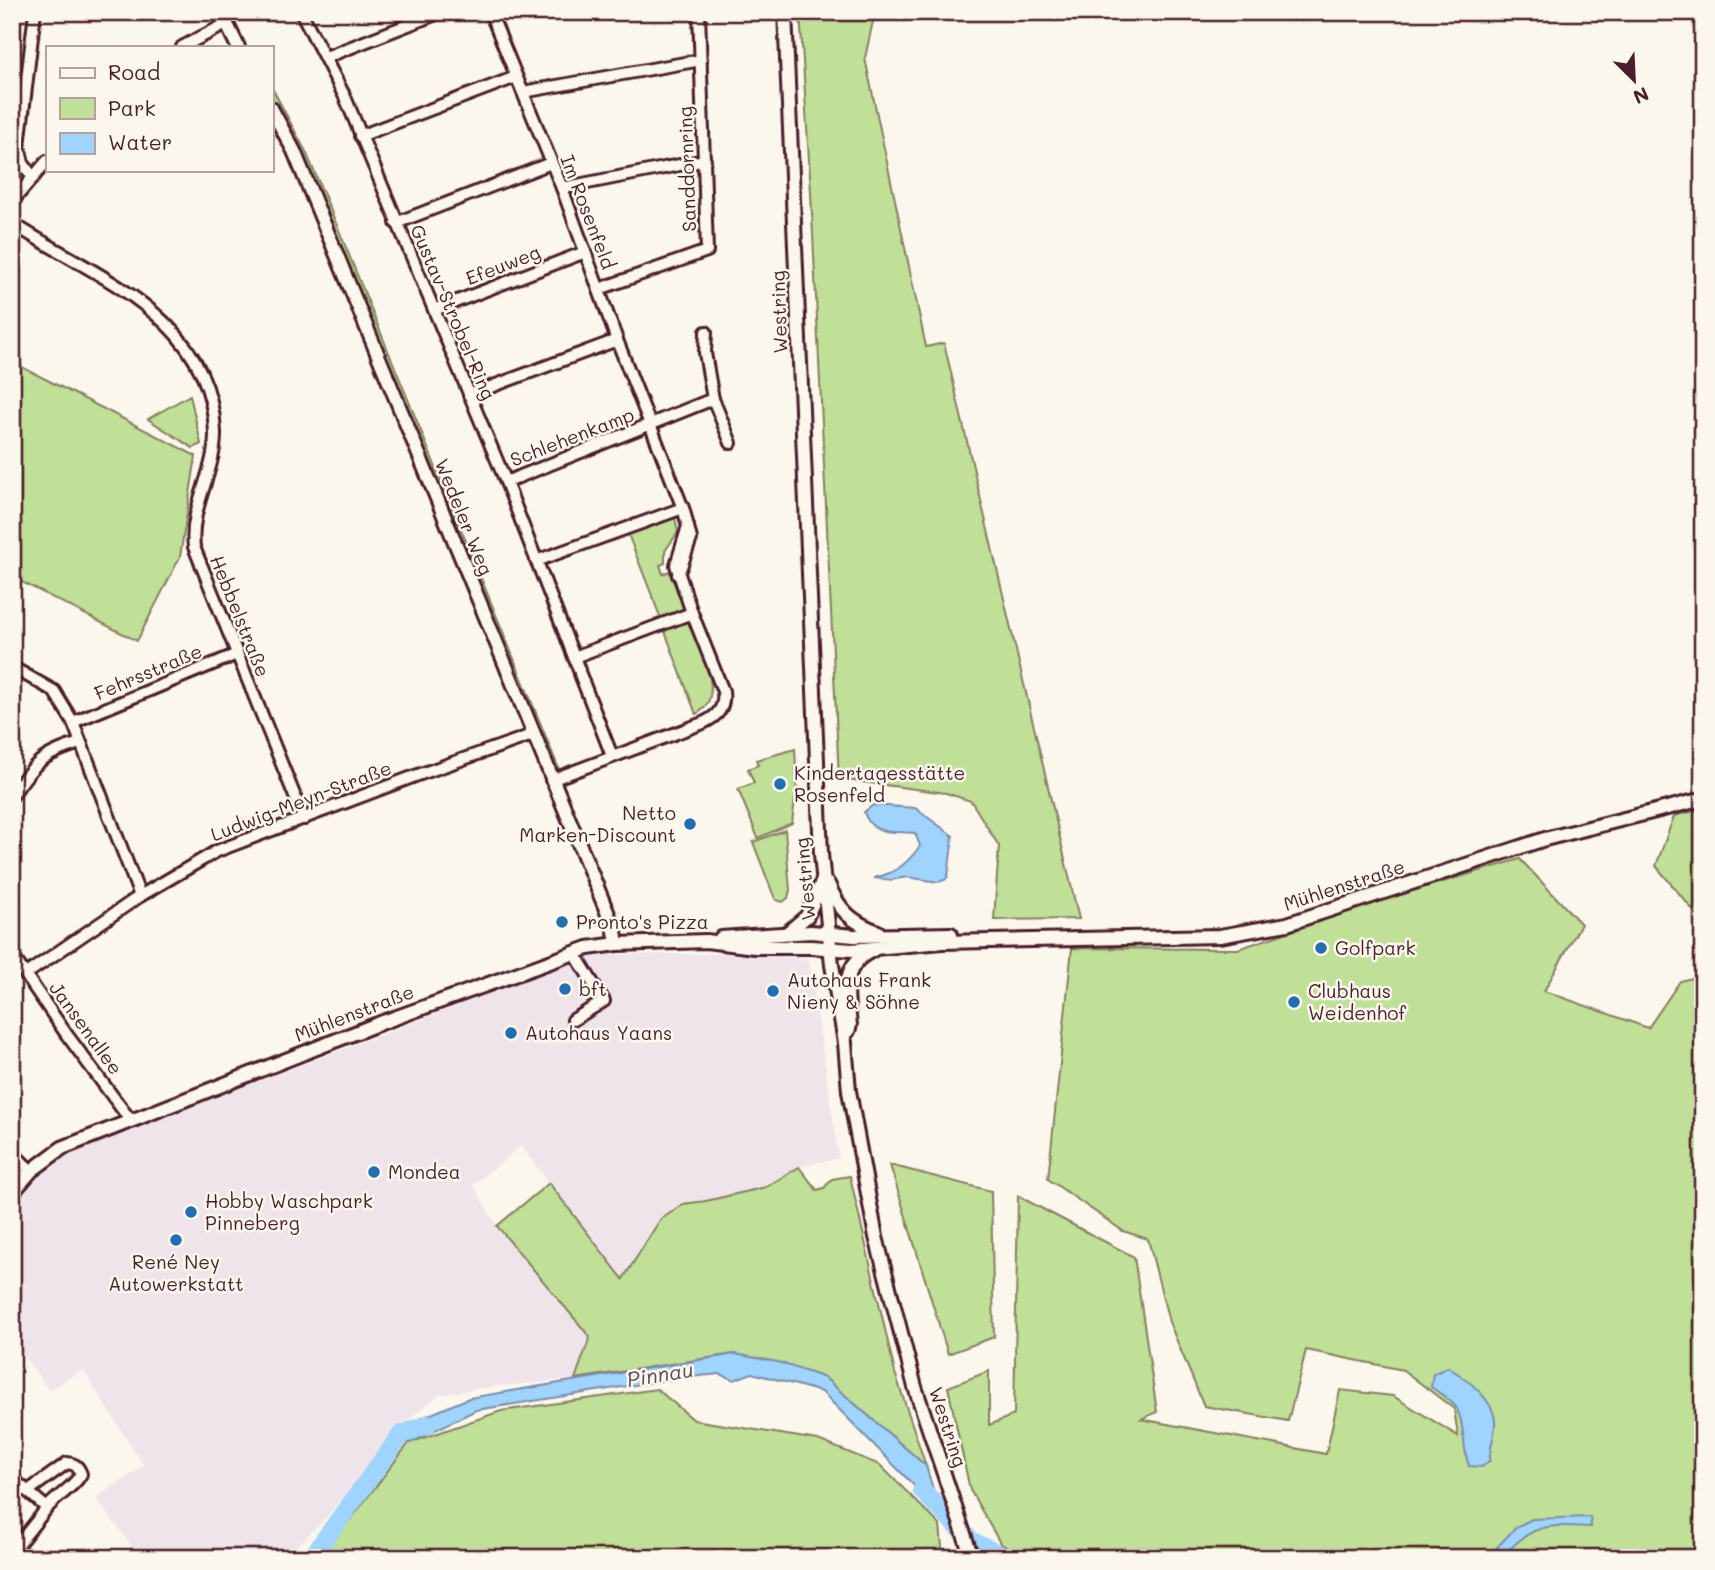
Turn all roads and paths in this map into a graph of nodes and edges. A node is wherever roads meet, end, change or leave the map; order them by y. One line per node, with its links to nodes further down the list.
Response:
1 (35, 12): 19 (street)
2 (301, 12): 10 (street, Gustav-Strobel-Ring)
3 (441, 12): 10 (street)
4 (490, 12): 12 (street, Im Rosenfeld)
5 (699, 12): 11 (street, Sanddornring)
6 (785, 12): 48 (main road, Westring)
7 (223, 18): 8 (street); 9 (main road)
8 (183, 46)
9 (237, 46)
10 (326, 57): 15 (street, Gustav-Strobel-Ring)
11 (701, 60): 13 (street); 16 (street, Sanddornring)
12 (516, 77): 13 (street, Im Rosenfeld); 15 (street)
13 (523, 92): 18 (street, Im Rosenfeld)
14 (273, 112): 41 (main road, Wedeler Weg)
15 (360, 136): 23 (street, Gustav-Strobel-Ring)
16 (705, 160): 20 (street); 25 (street, Sanddornring)
17 (46, 162): 19 (street)
18 (551, 163): 20 (street, Im Rosenfeld); 23 (street)
19 (33, 178): 21 (street)
20 (562, 188): 24 (street, Im Rosenfeld)
21 (12, 202)
22 (12, 223): 37 (street, Hebbelstraße)
23 (396, 223): 26 (street, Gustav-Strobel-Ring)
24 (585, 252): 25 (street, Im Rosenfeld); 26 (street, Efeuweg)
25 (598, 289): 28 (street, Im Rosenfeld)
26 (434, 310): 29 (street, Gustav-Strobel-Ring)
27 (706, 332): 30 (street)
28 (617, 340): 29 (street); 31 (street, Im Rosenfeld)
29 (469, 395): 33 (street, Gustav-Strobel-Ring)
30 (713, 399): 31 (street); 32 (street)
31 (651, 425): 33 (street, Schlehenkamp); 34 (street, Im Rosenfeld)
32 (731, 443)
33 (506, 482): 35 (street, Gustav-Strobel-Ring)
34 (683, 508): 35 (street); 36 (street, Im Rosenfeld)
35 (536, 561): 38 (street, Gustav-Strobel-Ring)
36 (692, 613): 38 (street); 43 (street, Im Rosenfeld)
37 (237, 654): 40 (street, Fehrsstraße); 47 (street, Hebbelstraße)
38 (574, 657): 43 (street, Gustav-Strobel-Ring)
39 (12, 667): 40 (street)
40 (72, 722): 42 (street)
41 (532, 735): 44 (main road, Wedeler Weg); 47 (street, Ludwig-Meyn-Straße)
42 (80, 743): 45 (street); 49 (street)
43 (612, 757): 44 (street, Im Rosenfeld)
44 (551, 780): 55 (main road, Wedeler Weg)
45 (12, 796)
46 (1703, 799): 53 (main road, Mühlenstraße)
47 (304, 819): 49 (street, Ludwig-Meyn-Straße)
48 (824, 877): 50 (main road); 51 (main road, Westring); 52 (main road)
49 (140, 896): 60 (street, Ludwig-Meyn-Straße)
50 (786, 933): 51 (main road, Mühlenstraße); 54 (main road, Mühlenstraße)
51 (829, 934): 52 (main road, Mühlenstraße); 56 (main road, Westring)
52 (885, 934): 53 (main road, Mühlenstraße)
53 (1025, 939): 57 (main road, Mühlenstraße)
54 (706, 941): 55 (main road, Mühlenstraße); 56 (main road, Mühlenstraße)
55 (617, 944): 63 (main road, Mühlenstraße)
56 (830, 948): 57 (main road, Mühlenstraße); 62 (main road, Westring)
57 (877, 948): 62 (main road)
58 (12, 955): 60 (street, Jansenallee)
59 (578, 959): 61 (street)
60 (26, 974): 63 (street, Jansenallee)
61 (573, 1020)
62 (845, 1043): 71 (main road, Westring)
63 (131, 1121): 65 (main road, Mühlenstraße)
64 (12, 1152): 65 (street)
65 (31, 1171): 66 (main road, Mühlenstraße)
66 (12, 1193)
67 (12, 1478): 68 (street)
68 (28, 1491): 69 (street); 69 (street)
69 (47, 1508): 70 (street)
70 (12, 1552)
71 (972, 1558)

